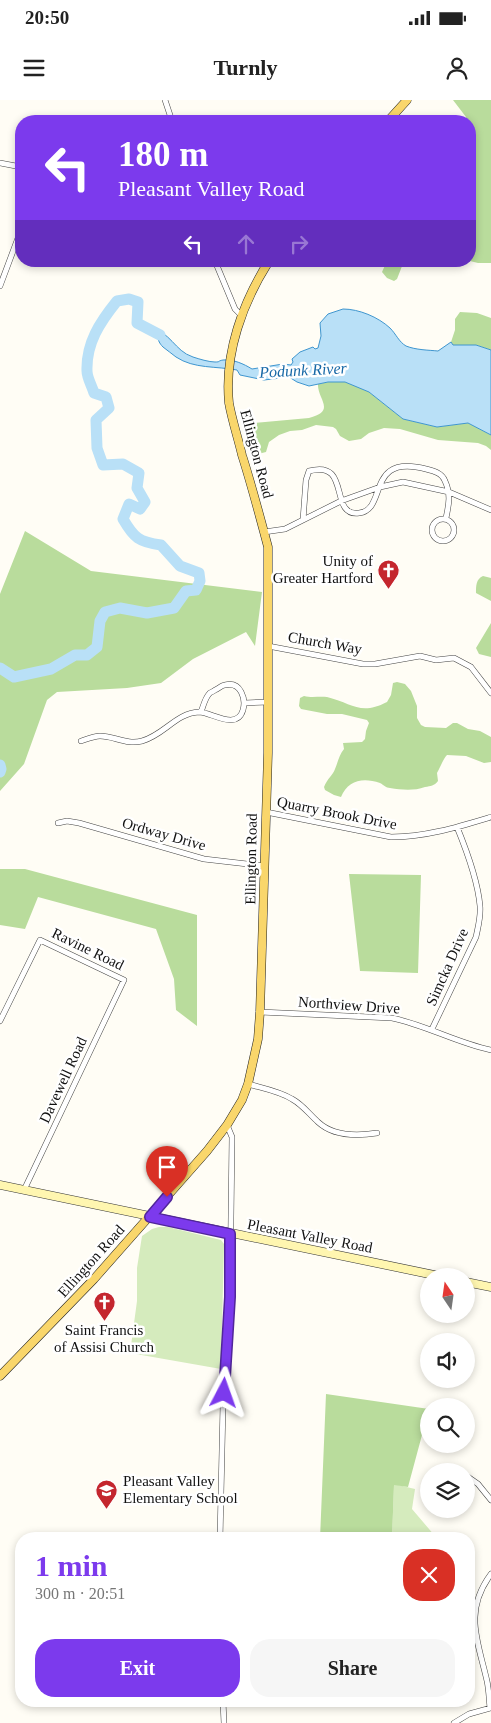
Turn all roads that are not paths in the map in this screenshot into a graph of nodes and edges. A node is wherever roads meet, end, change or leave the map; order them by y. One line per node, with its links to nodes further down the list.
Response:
1 (165, 100): 3 (street)
2 (407, 100): 4 (main road)
3 (170, 115)
4 (393, 115)
5 (0, 163): 6 (street)
6 (15, 166)
7 (15, 246): 10 (street)
8 (218, 267): 11 (street)
9 (265, 267): 11 (main road, Ellington Road)
10 (0, 286)
11 (241, 315): 18 (main road, Ellington Road)
12 (380, 487): 13 (street); 13 (street); 14 (street); 14 (street)
13 (449, 492): 15 (street); 16 (street)
14 (341, 501): 17 (street); 17 (street)
15 (491, 509)
16 (446, 518): 16 (street)
17 (303, 520): 18 (street)
18 (264, 532): 19 (main road, Ellington Road)
19 (268, 646): 20 (street, Church Way); 21 (main road, Ellington Road)
20 (491, 693)
21 (268, 702): 22 (street); 25 (main road, Ellington Road)
22 (245, 703): 23 (street); 23 (street)
23 (201, 712): 24 (street)
24 (81, 741)
25 (266, 812): 28 (street, Quarry Brook Drive); 29 (main road, Ellington Road)
26 (491, 817): 28 (street, Quarry Brook Drive)
27 (58, 823): 29 (street, Ordway Drive)
28 (457, 827): 33 (street, Simcka Drive)
29 (265, 866): 31 (main road, Ellington Road)
30 (124, 980): 32 (street, Ravine Road); 39 (street, Davewell Road)
31 (260, 1012): 33 (street, Northview Drive); 35 (main road, Ellington Road)
32 (0, 1021)
33 (432, 1029): 34 (street, Northview Drive)
34 (491, 1050)
35 (248, 1084): 36 (main road, Ellington Road); 37 (street)
36 (227, 1125): 40 (main road, Ellington Road); 41 (street)
37 (377, 1133)
38 (0, 1185): 39 (main road, Pleasant Valley Road)
39 (24, 1190): 40 (main road, Pleasant Valley Road)
40 (150, 1217): 41 (main road, Pleasant Valley Road); 45 (main road, Ellington Road)
41 (230, 1234): 42 (main road, Pleasant Valley Road); 48 (street)
42 (420, 1272)
43 (475, 1284): 44 (main road)
44 (491, 1287)
45 (0, 1375)
46 (475, 1482): 47 (street)
47 (491, 1500)
48 (220, 1532)
49 (491, 1574): 50 (street)
50 (475, 1615)
51 (475, 1629): 53 (street)
52 (223, 1707): 54 (street)
53 (490, 1708): 55 (street)
54 (224, 1723)
55 (454, 1723)

